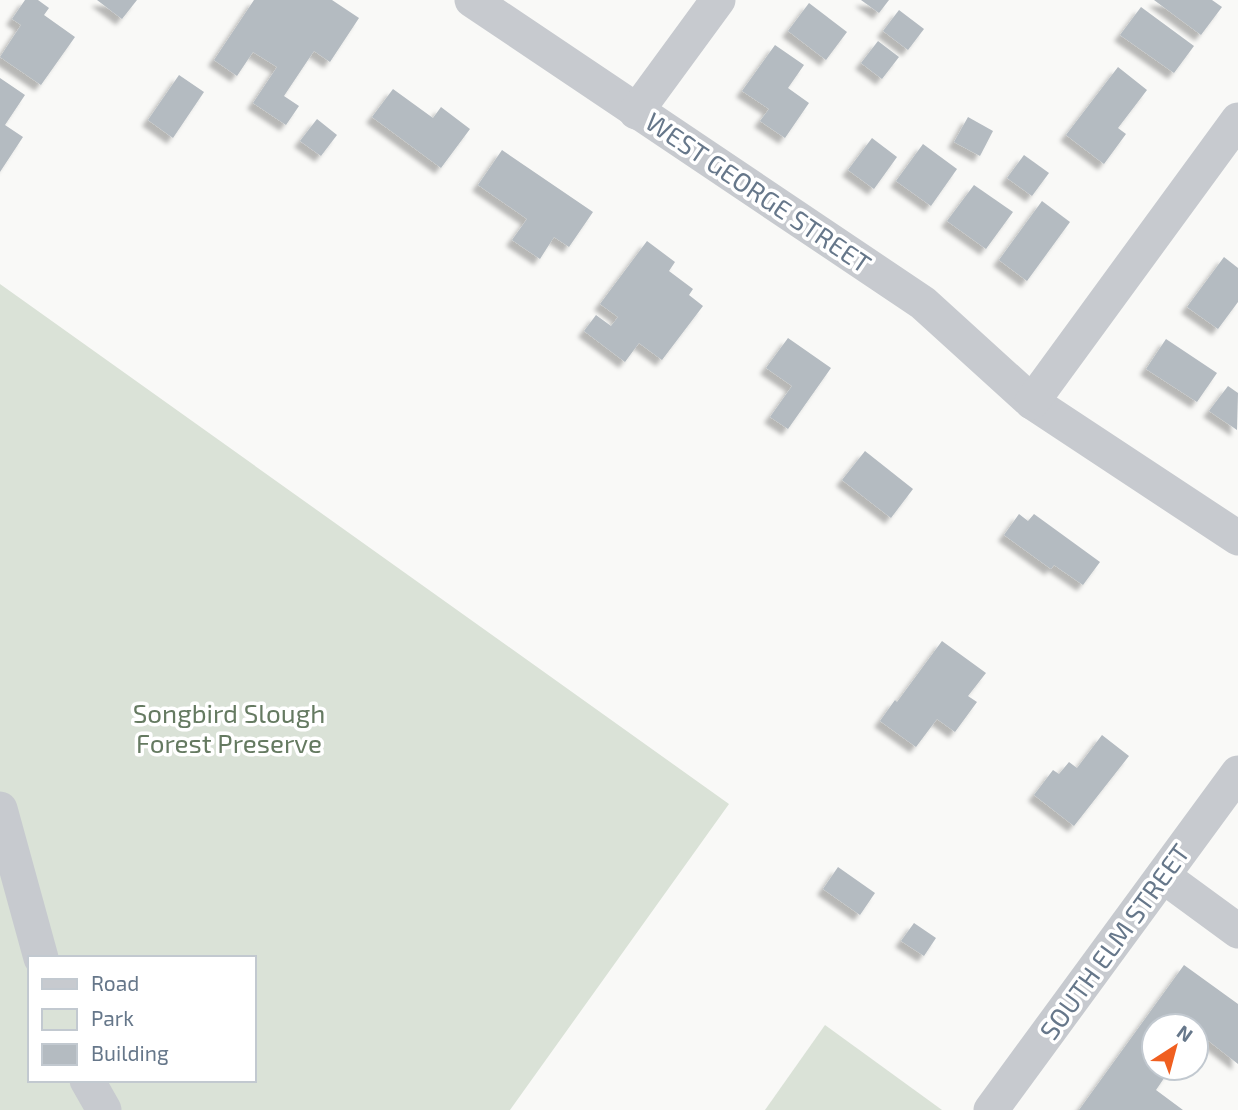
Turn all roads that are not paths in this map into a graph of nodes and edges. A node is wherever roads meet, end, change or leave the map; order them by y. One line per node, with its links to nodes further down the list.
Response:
1 (472, 0): 3 (street, WEST GEORGE STREET)
2 (718, 0): 3 (street)
3 (636, 112): 5 (street, WEST GEORGE STREET)
4 (1238, 120): 5 (street)
5 (1032, 402): 6 (street, WEST GEORGE STREET)
6 (1238, 538)
7 (1238, 773): 9 (street, SOUTH ELM STREET)
8 (0, 809): 11 (street)
9 (1163, 876): 10 (street); 14 (street, SOUTH ELM STREET)
10 (1238, 931)
11 (40, 956)
12 (88, 1082): 13 (street)
13 (104, 1110)
14 (991, 1110)

